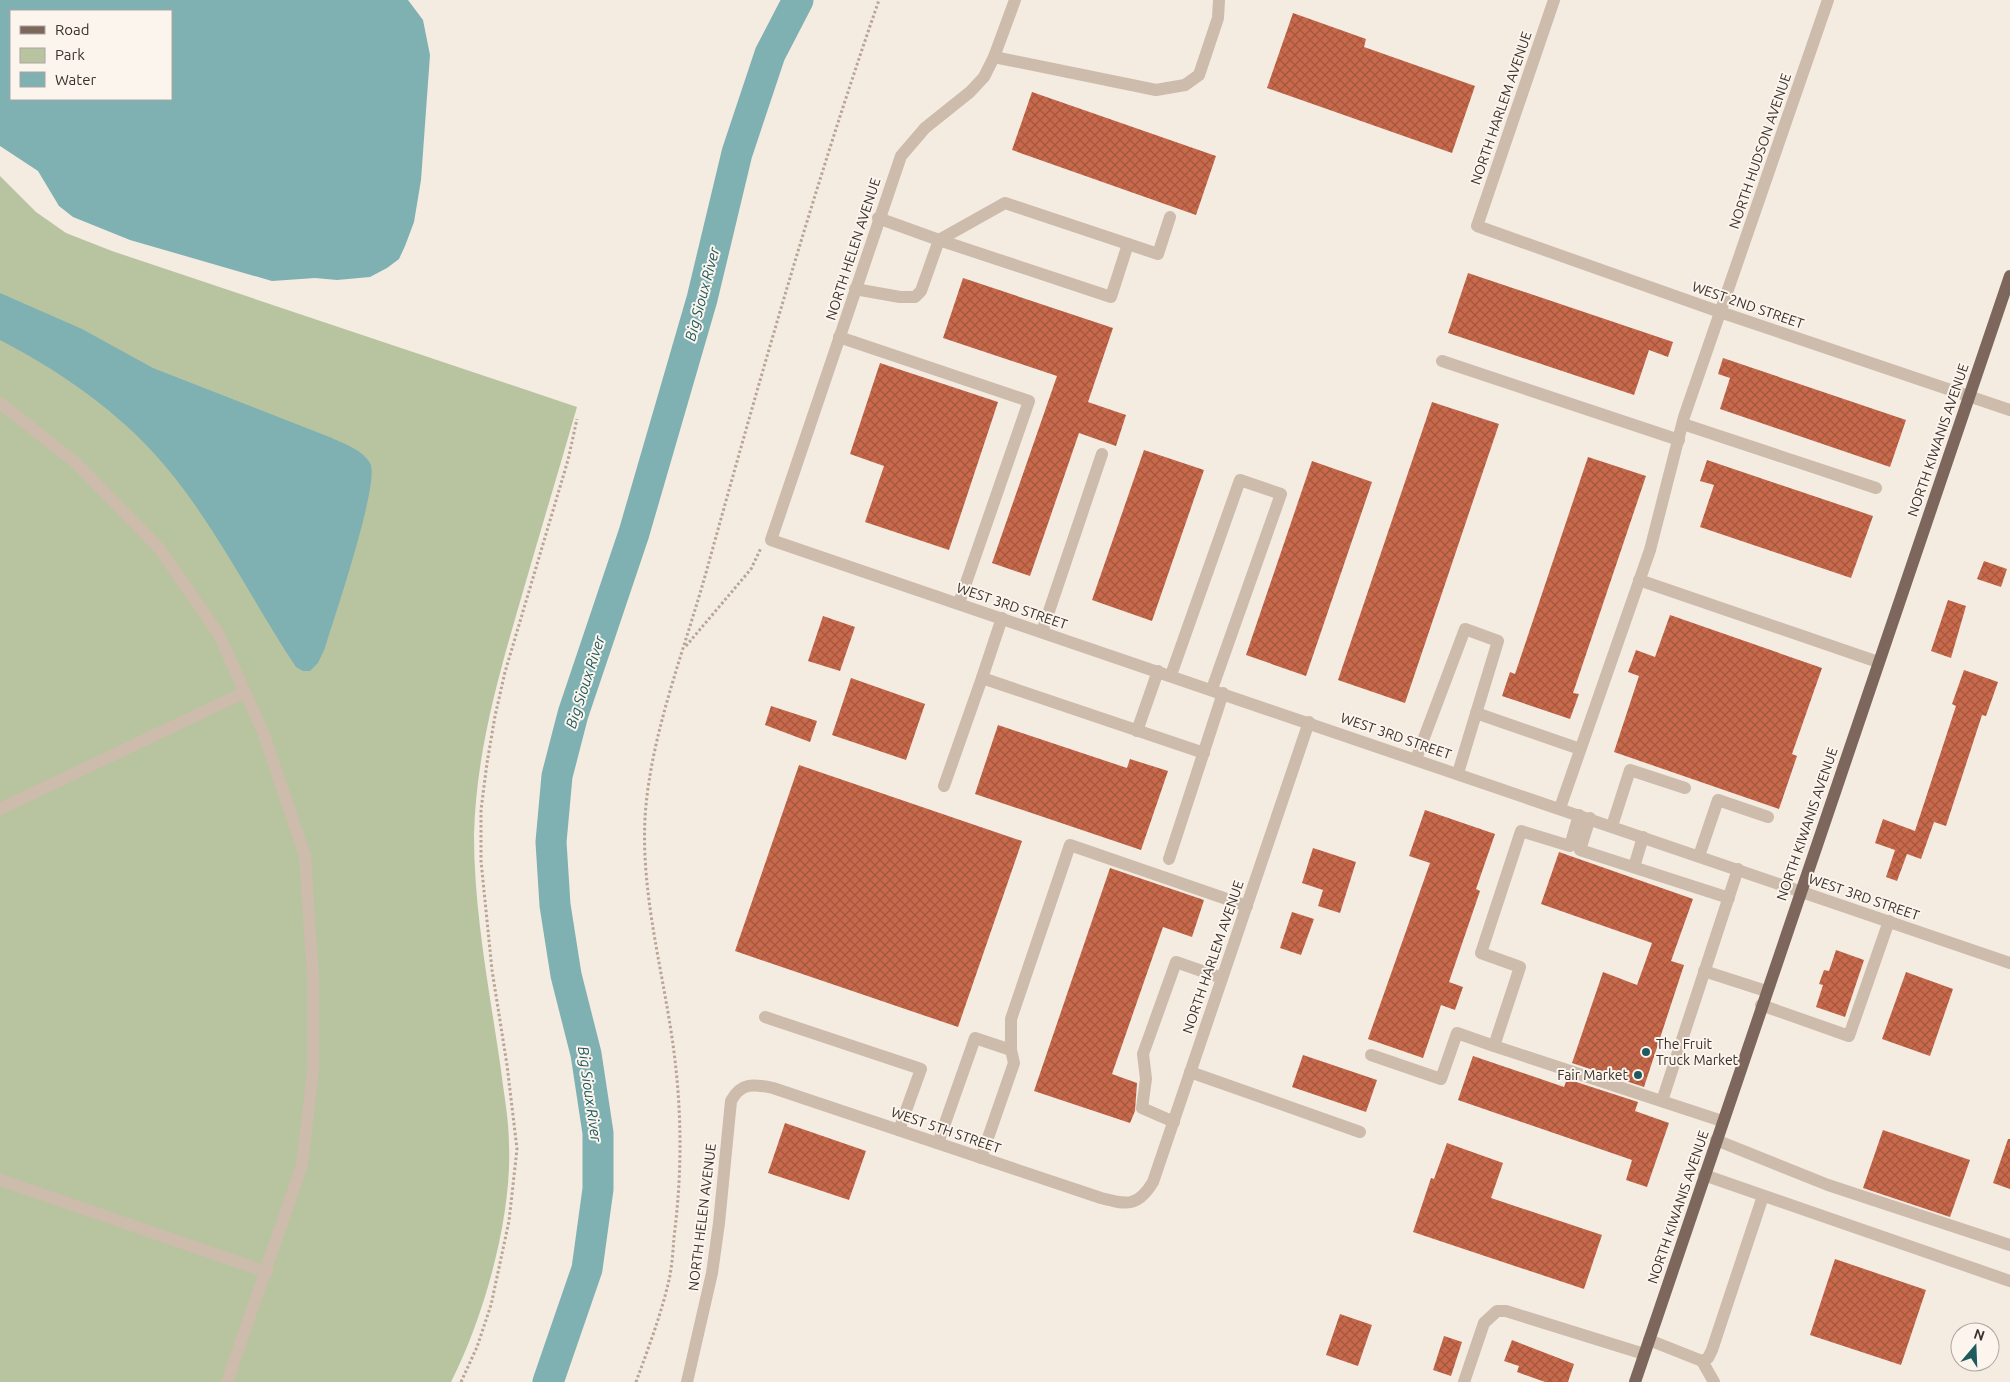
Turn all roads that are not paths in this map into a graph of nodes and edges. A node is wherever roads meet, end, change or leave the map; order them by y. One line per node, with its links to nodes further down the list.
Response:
1 (1015, 0): 5 (street, NORTH HELEN AVENUE)
2 (1219, 0): 5 (street)
3 (1554, 0): 8 (street, NORTH HARLEM AVENUE)
4 (1828, 0): 13 (street, NORTH HUDSON AVENUE)
5 (994, 57): 7 (street, NORTH HELEN AVENUE)
6 (1170, 217): 10 (street)
7 (878, 218): 9 (street); 12 (street, NORTH HELEN AVENUE)
8 (1476, 226): 13 (street, WEST 2ND STREET)
9 (939, 240): 10 (street); 10 (street); 12 (street)
10 (1128, 244)
11 (2010, 276): 16 (main road, NORTH KIWANIS AVENUE)
12 (855, 289): 14 (street, NORTH HELEN AVENUE)
13 (1720, 312): 16 (street, WEST 2ND STREET); 19 (street, NORTH HUDSON AVENUE)
14 (839, 337): 23 (street, NORTH HELEN AVENUE); 25 (street)
15 (1442, 361): 20 (street)
16 (1969, 396): 18 (street, WEST 2ND STREET); 28 (main road, NORTH KIWANIS AVENUE)
17 (0, 403): 33 (street)
18 (2010, 410)
19 (1683, 424): 20 (street, NORTH HUDSON AVENUE); 22 (street)
20 (1679, 440): 24 (street, NORTH HUDSON AVENUE)
21 (1102, 454): 27 (street)
22 (1876, 488)
23 (771, 540): 25 (street, WEST 3RD STREET)
24 (1639, 580): 28 (street); 37 (street, NORTH HUDSON AVENUE)
25 (959, 603): 26 (street, WEST 3RD STREET)
26 (1002, 618): 27 (street, WEST 3RD STREET); 31 (street)
27 (1042, 632): 29 (street, WEST 3RD STREET)
28 (1878, 662): 53 (main road, NORTH KIWANIS AVENUE)
29 (1158, 671): 30 (street, WEST 3RD STREET); 36 (street)
30 (1171, 675): 32 (street, WEST 3RD STREET); 32 (street)
31 (982, 678): 36 (street); 41 (street)
32 (1217, 691): 35 (street, WEST 3RD STREET); 38 (street)
33 (245, 692): 44 (street); 81 (street)
34 (1476, 713): 37 (street); 39 (street); 40 (street)
35 (1309, 722): 39 (street, WEST 3RD STREET); 55 (street, NORTH HARLEM AVENUE)
36 (1137, 731): 38 (street)
37 (1580, 749): 43 (street, NORTH HUDSON AVENUE)
38 (1204, 753): 50 (street)
39 (1416, 759): 40 (street, WEST 3RD STREET)
40 (1458, 773): 43 (street, WEST 3RD STREET)
41 (944, 786)
42 (1685, 788): 47 (street)
43 (1560, 808): 45 (street, WEST 3RD STREET)
44 (0, 809)
45 (1585, 817): 47 (street, WEST 3RD STREET); 51 (street); 63 (street)
46 (1768, 817): 49 (street)
47 (1612, 826): 48 (street, WEST 3RD STREET)
48 (1643, 837): 49 (street, WEST 3RD STREET); 51 (street)
49 (1699, 856): 52 (street, WEST 3RD STREET)
50 (1169, 859)
51 (1634, 867): 54 (street)
52 (1738, 869): 53 (street, WEST 3RD STREET); 54 (street)
53 (1800, 890): 56 (street, WEST 3RD STREET); 60 (main road, NORTH KIWANIS AVENUE)
54 (1729, 898): 58 (street)
55 (1247, 906): 59 (street, NORTH HARLEM AVENUE); 64 (street)
56 (1889, 921): 57 (street, WEST 3RD STREET); 61 (street)
57 (2010, 963)
58 (1704, 971): 60 (street); 68 (street)
59 (1222, 978): 66 (street, NORTH HARLEM AVENUE); 70 (street)
60 (1766, 992): 61 (main road, NORTH KIWANIS AVENUE)
61 (1761, 1005): 69 (main road, NORTH KIWANIS AVENUE)
62 (765, 1017): 71 (street)
63 (1494, 1046): 65 (street); 68 (street)
64 (1011, 1050): 74 (street); 75 (street)
65 (1372, 1055)
66 (1190, 1072): 70 (street, NORTH HARLEM AVENUE); 72 (street)
67 (742, 1087): 71 (street, WEST 5TH STREET); 87 (street, NORTH HELEN AVENUE)
68 (1662, 1101): 69 (street)
69 (1722, 1121): 73 (main road, NORTH KIWANIS AVENUE)
70 (1174, 1122): 79 (street, NORTH HARLEM AVENUE)
71 (899, 1130): 74 (street, WEST 5TH STREET)
72 (1360, 1132)
73 (1716, 1140): 76 (main road, NORTH KIWANIS AVENUE); 80 (street)
74 (938, 1143): 75 (street, WEST 5TH STREET)
75 (981, 1158): 79 (street, WEST 5TH STREET)
76 (1704, 1175): 78 (street); 83 (main road, NORTH KIWANIS AVENUE)
77 (0, 1180): 81 (street)
78 (1763, 1196): 82 (street); 85 (street)
79 (1140, 1199)
80 (2010, 1245)
81 (267, 1272): 86 (street)
82 (2010, 1281)
83 (1649, 1340): 84 (main road, NORTH KIWANIS AVENUE); 85 (street)
84 (1644, 1354): 88 (street); 89 (main road, NORTH KIWANIS AVENUE)
85 (1702, 1361): 90 (street)
86 (227, 1382)
87 (687, 1382)
88 (1464, 1382)
89 (1635, 1382)
90 (1714, 1382)

